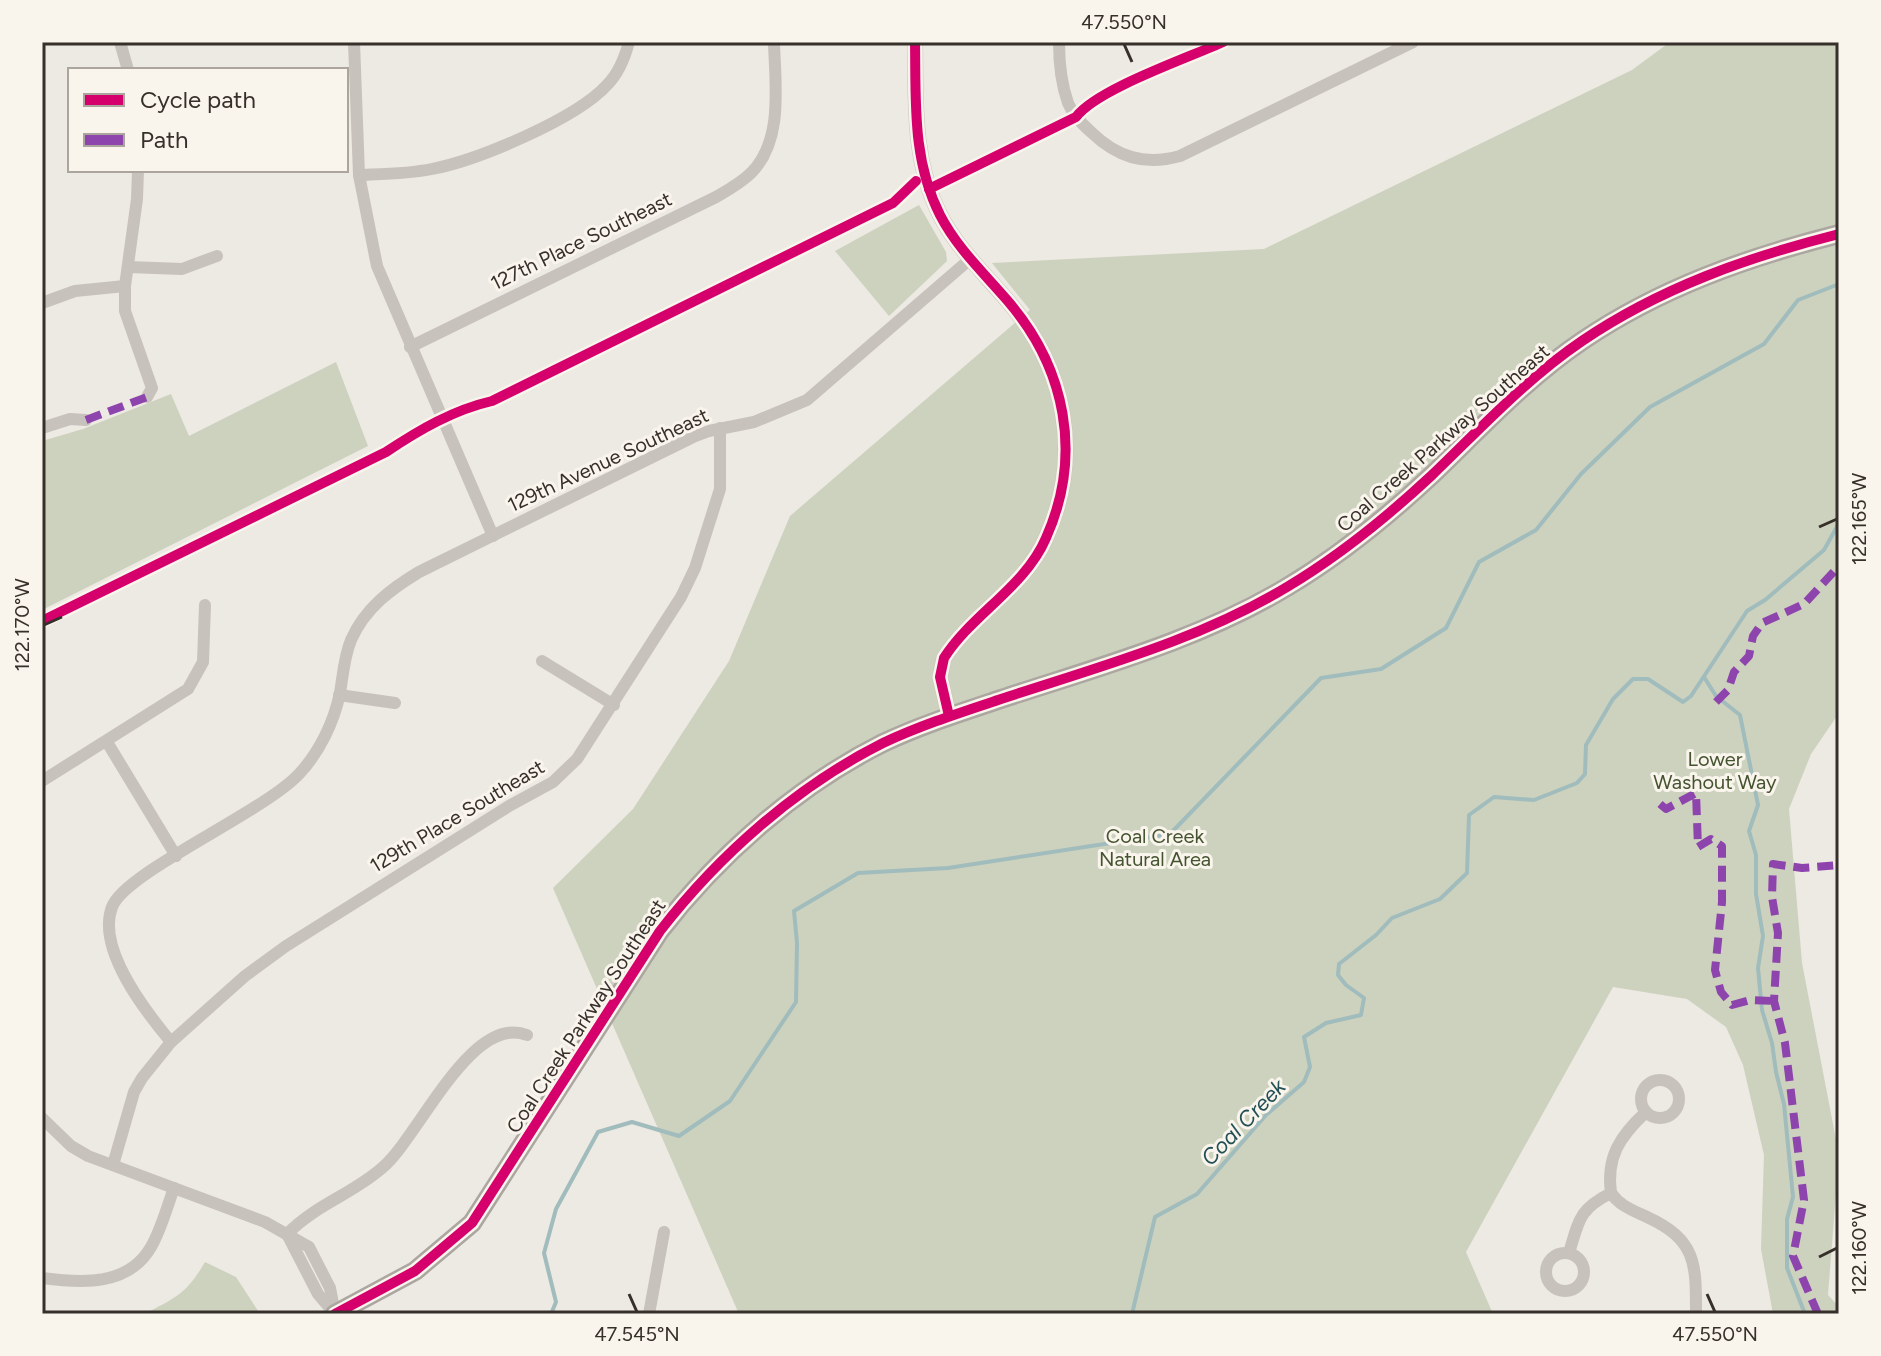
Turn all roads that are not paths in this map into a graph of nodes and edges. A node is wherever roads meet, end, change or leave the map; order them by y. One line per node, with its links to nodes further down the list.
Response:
1 (120, 42): 8 (street)
2 (354, 42): 9 (street)
3 (629, 42): 12 (street)
4 (774, 42): 20 (street, 127th Place Southeast)
5 (915, 42): 13 (street)
6 (1059, 42): 10 (street)
7 (1413, 42): 10 (street)
8 (127, 68)
9 (350, 70): 12 (street)
10 (1076, 117): 13 (street)
11 (138, 172): 17 (street)
12 (359, 175): 20 (street)
13 (929, 189): 16 (street)
14 (1839, 234): 31 (main road, Coal Creek Parkway Southeast)
15 (217, 256): 17 (street)
16 (969, 260): 24 (street, 129th Avenue Southeast); 31 (street)
17 (128, 267): 18 (street)
18 (125, 286): 19 (street); 21 (street)
19 (42, 303)
20 (410, 347): 25 (street)
21 (147, 397)
22 (86, 420): 23 (street)
23 (42, 428)
24 (720, 428): 25 (street, 129th Avenue Southeast); 30 (street, 129th Place Southeast)
25 (493, 536): 28 (street, 129th Avenue Southeast)
26 (205, 605): 32 (street)
27 (542, 661): 30 (street)
28 (339, 695): 29 (street); 34 (street, 129th Avenue Southeast)
29 (395, 703)
30 (614, 705): 36 (street, 129th Place Southeast)
31 (949, 716): 46 (main road, Coal Creek Parkway Southeast)
32 (107, 742): 33 (street); 34 (street)
33 (42, 781)
34 (176, 856): 36 (street, 129th Avenue Southeast)
35 (527, 1035): 43 (street)
36 (171, 1042): 39 (street, 129th Place Southeast)
37 (1646, 1112): 41 (street)
38 (42, 1118): 39 (street)
39 (113, 1165): 40 (street)
40 (174, 1188): 43 (street); 45 (street)
41 (1611, 1193): 44 (street); 48 (street)
42 (664, 1232): 47 (street)
43 (287, 1234): 46 (street); 46 (street)
44 (1569, 1253)
45 (42, 1278)
46 (335, 1314)
47 (649, 1314)
48 (1696, 1314)

